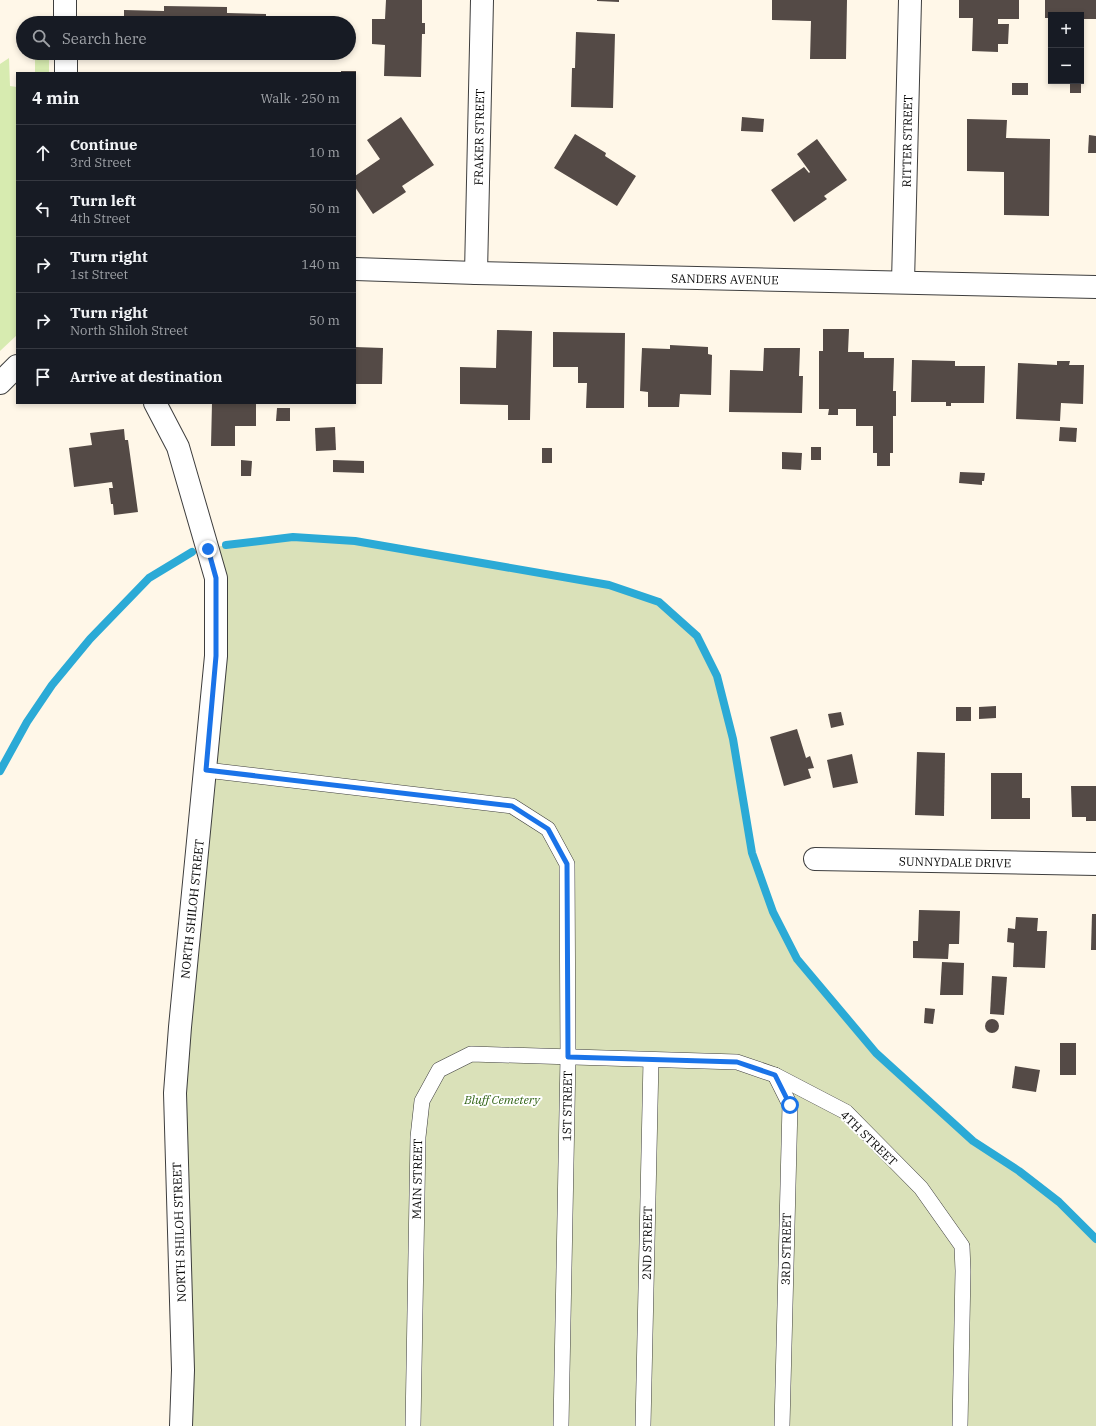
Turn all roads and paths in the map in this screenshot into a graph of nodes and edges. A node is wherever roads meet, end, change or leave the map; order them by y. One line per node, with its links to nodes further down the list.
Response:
1 (65, 0): 4 (street)
2 (482, 0): 8 (street, FRAKER STREET)
3 (910, 0): 9 (street, RITTER STREET)
4 (66, 16)
5 (66, 60): 6 (street)
6 (66, 72)
7 (356, 270): 8 (street, SANDERS AVENUE)
8 (476, 273): 9 (street, SANDERS AVENUE)
9 (903, 282): 10 (street, SANDERS AVENUE)
10 (1096, 287)
11 (16, 367): 12 (street)
12 (0, 383)
13 (156, 404): 14 (street, NORTH SHILOH STREET)
14 (206, 770): 17 (lane, 1ST STREET); 20 (street, NORTH SHILOH STREET)
15 (814, 859): 16 (street, SUNNYDALE DRIVE)
16 (1096, 864)
17 (568, 1057): 18 (lane, 4TH STREET); 21 (lane, MAIN STREET); 22 (lane, 1ST STREET)
18 (651, 1060): 19 (lane, 4TH STREET); 23 (lane, 2ND STREET)
19 (775, 1075): 24 (lane, 3RD STREET); 25 (lane, 4TH STREET)
20 (180, 1426)
21 (412, 1426)
22 (561, 1426)
23 (643, 1426)
24 (782, 1426)
25 (960, 1426)

